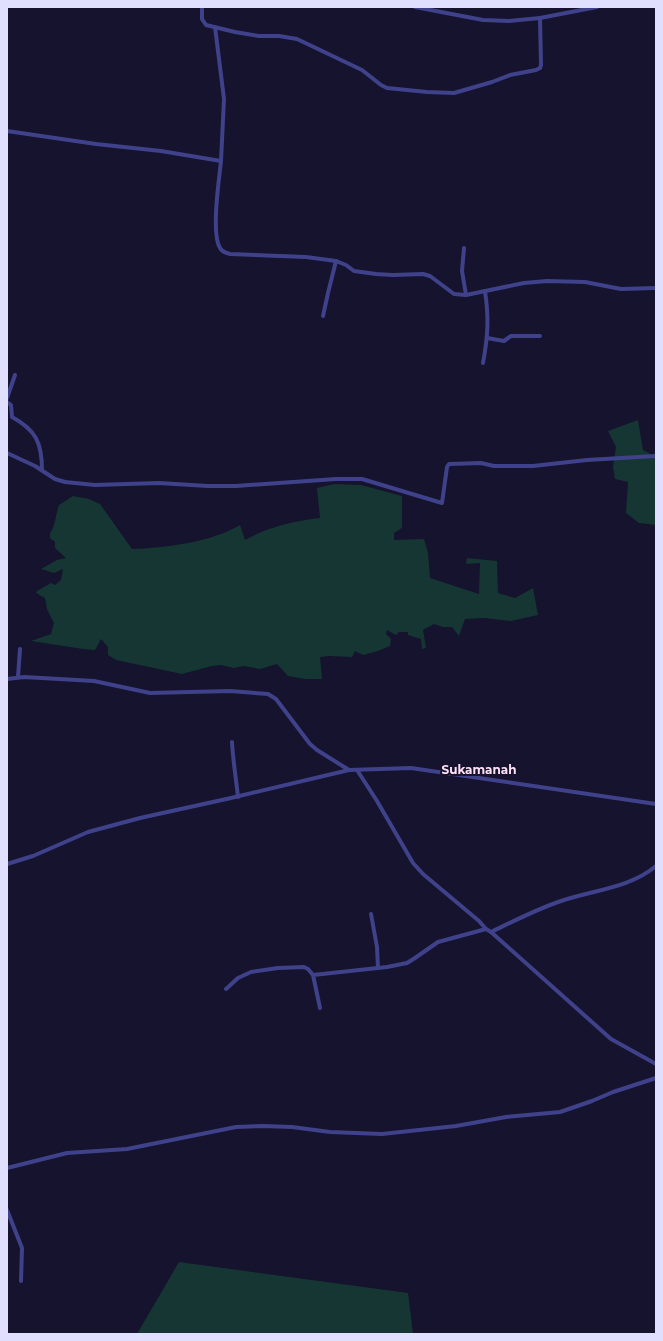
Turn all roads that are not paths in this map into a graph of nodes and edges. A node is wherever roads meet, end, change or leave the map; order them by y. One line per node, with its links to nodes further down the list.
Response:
1 (202, 7): 5 (street)
2 (415, 7): 4 (street)
3 (597, 7): 4 (street)
4 (540, 18): 5 (street)
5 (215, 27): 7 (street)
6 (7, 132): 7 (street)
7 (221, 161): 9 (street)
8 (464, 248): 12 (street)
9 (336, 261): 12 (street); 13 (street)
10 (656, 288): 11 (street)
11 (485, 291): 12 (street); 15 (street)
12 (466, 295)
13 (323, 316)
14 (540, 336): 15 (street)
15 (488, 338): 16 (street)
16 (483, 363)
17 (15, 374): 18 (street)
18 (7, 398)
19 (7, 402): 22 (street)
20 (7, 453): 22 (street)
21 (656, 456): 22 (street)
22 (42, 470)
23 (20, 649): 24 (street)
24 (18, 677): 25 (street); 27 (street)
25 (7, 679)
26 (232, 742): 29 (street)
27 (349, 770): 28 (street); 29 (street)
28 (357, 770): 30 (street); 34 (street)
29 (238, 797): 31 (street)
30 (656, 804)
31 (7, 864)
32 (656, 866): 35 (street)
33 (371, 914): 36 (street)
34 (486, 929): 35 (street); 36 (street)
35 (491, 932): 40 (street)
36 (378, 968): 37 (street)
37 (313, 975): 38 (street); 39 (street)
38 (226, 989)
39 (320, 1008)
40 (656, 1064)
41 (656, 1078): 42 (street)
42 (7, 1168)
43 (7, 1210): 44 (street)
44 (21, 1281)

